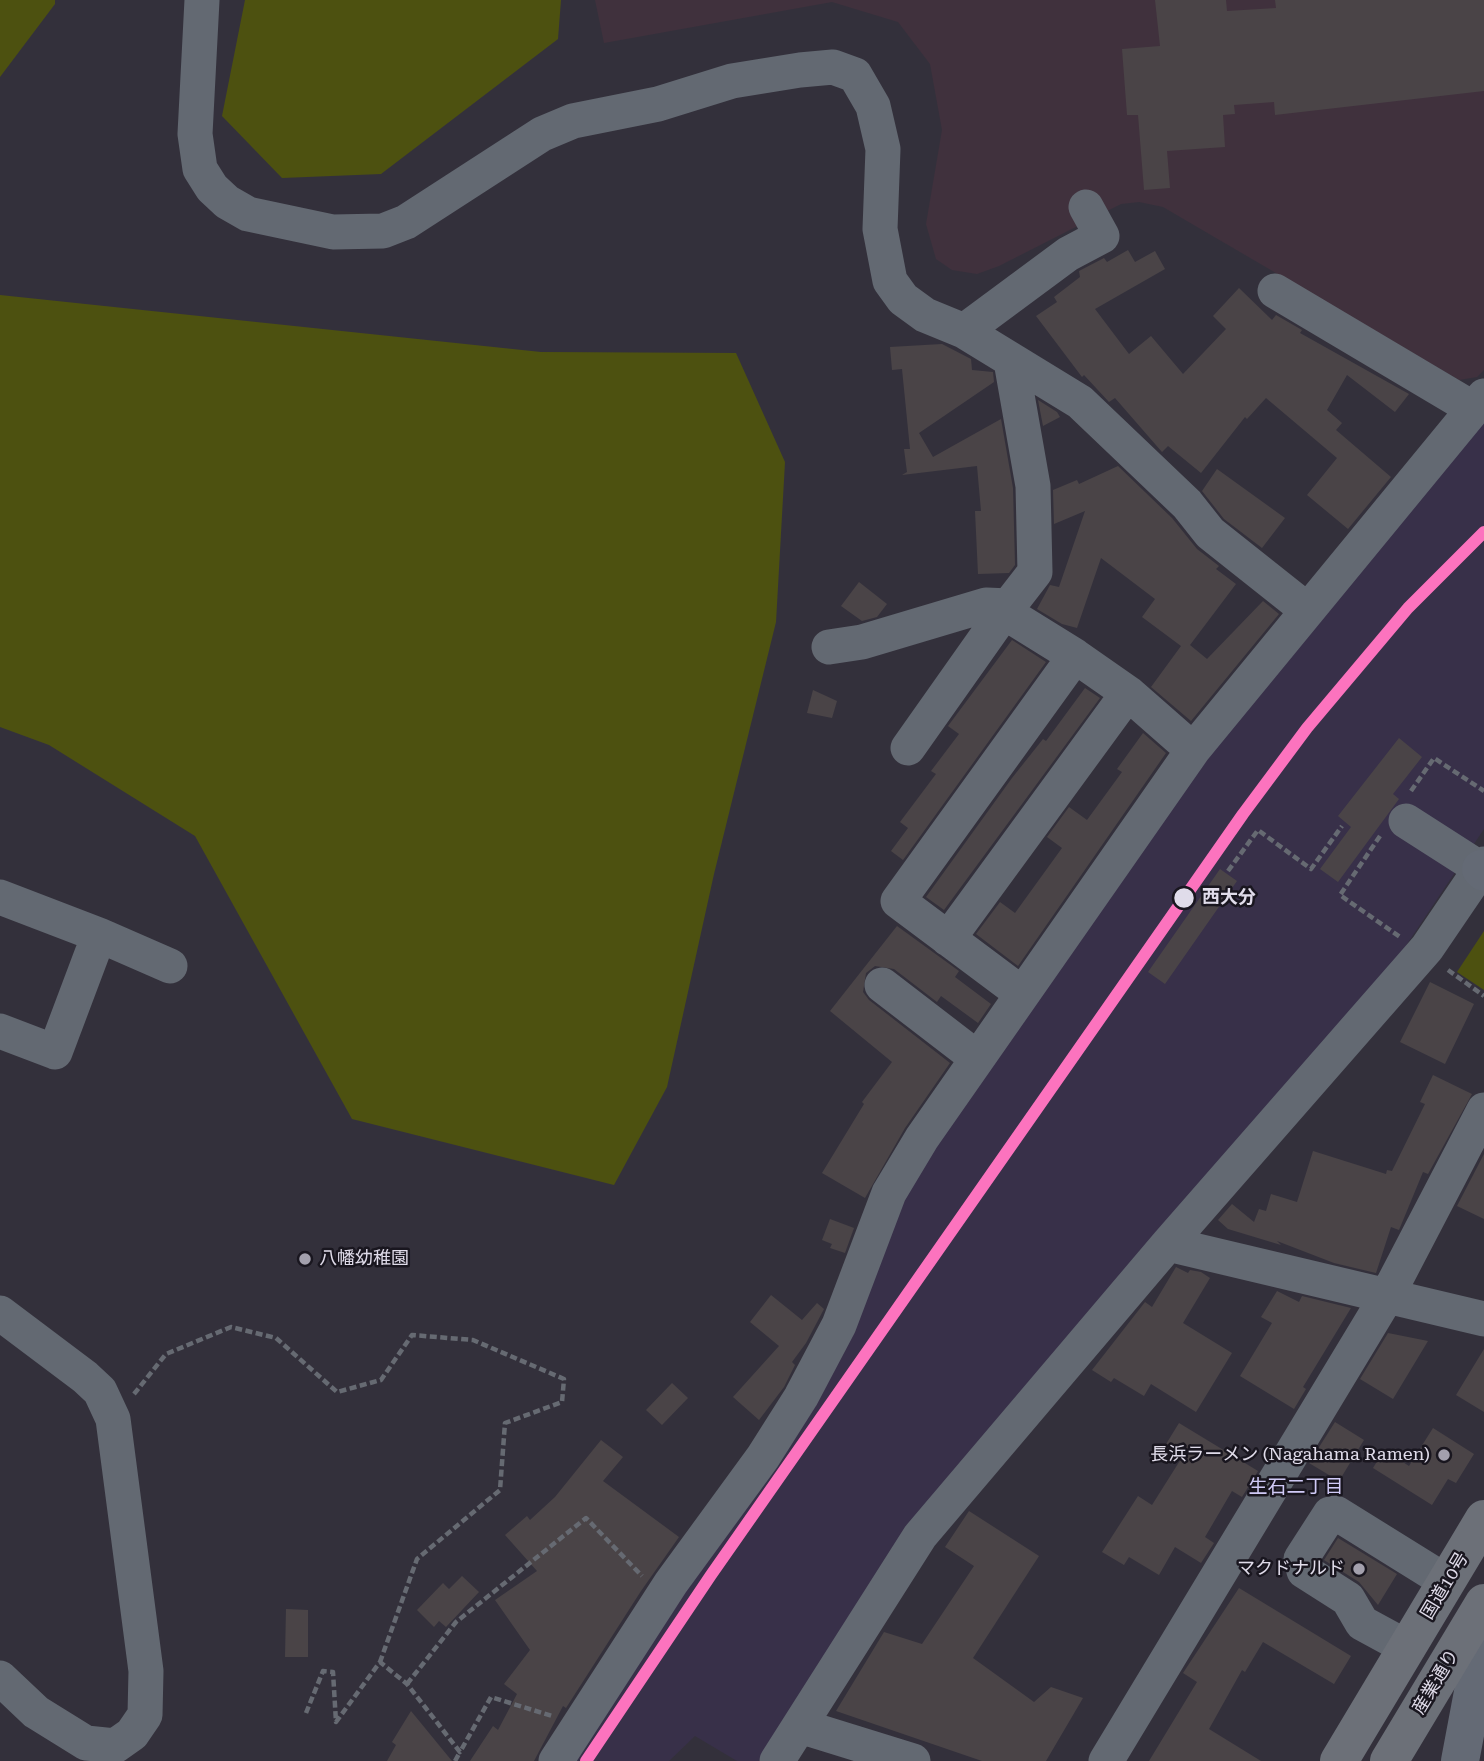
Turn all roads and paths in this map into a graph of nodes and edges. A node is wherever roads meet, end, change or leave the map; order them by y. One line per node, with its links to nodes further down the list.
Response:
1 (202, 0): 4 (street)
2 (1086, 207): 4 (street)
3 (1275, 291): 6 (street)
4 (964, 331): 5 (street)
5 (1011, 361): 7 (street); 8 (street)
6 (1478, 402): 8 (street)
7 (1006, 609): 9 (street); 10 (street); 12 (street)
8 (1307, 610): 13 (street)
9 (829, 647)
10 (1075, 656): 11 (street); 21 (street)
11 (1128, 693): 13 (street); 21 (street)
12 (908, 748)
13 (1193, 750): 25 (street)
14 (1484, 790): 15 (path)
15 (1400, 815): 17 (street); 22 (path)
16 (1342, 826): 18 (path)
17 (1483, 868): 22 (street)
18 (1228, 871)
19 (0, 897): 20 (street)
20 (100, 935): 23 (street); 27 (street)
21 (948, 939): 25 (street)
22 (1422, 953): 26 (path); 30 (street)
23 (170, 966)
24 (882, 985): 28 (street)
25 (1021, 993): 28 (street)
26 (1484, 996)
27 (0, 1031)
28 (978, 1058): 37 (street)
29 (1484, 1110): 31 (street)
30 (1168, 1244): 31 (street); 46 (street)
31 (1387, 1296): 33 (street); 53 (street)
32 (0, 1313): 34 (street)
33 (1484, 1319)
34 (113, 1419): 41 (path); 42 (street)
35 (1484, 1519): 36 (highway, 国道10号)
36 (1447, 1582): 39 (highway, 国道10号); 39 (street)
37 (662, 1597): 43 (path); 45 (street)
38 (1484, 1603): 48 (highway, 産業通り)
39 (1407, 1650): 48 (main road); 54 (highway)
40 (1484, 1658): 55 (main road)
41 (380, 1662): 43 (path); 44 (path)
42 (0, 1678)
43 (407, 1684): 47 (path)
44 (306, 1713)
45 (579, 1726): 47 (path); 50 (street)
46 (800, 1726): 51 (street); 52 (street)
47 (460, 1752): 49 (path)
48 (1400, 1752)
49 (455, 1761)
50 (556, 1761)
51 (776, 1761)
52 (913, 1761)
53 (1106, 1761)
54 (1339, 1761)
55 (1460, 1761)

